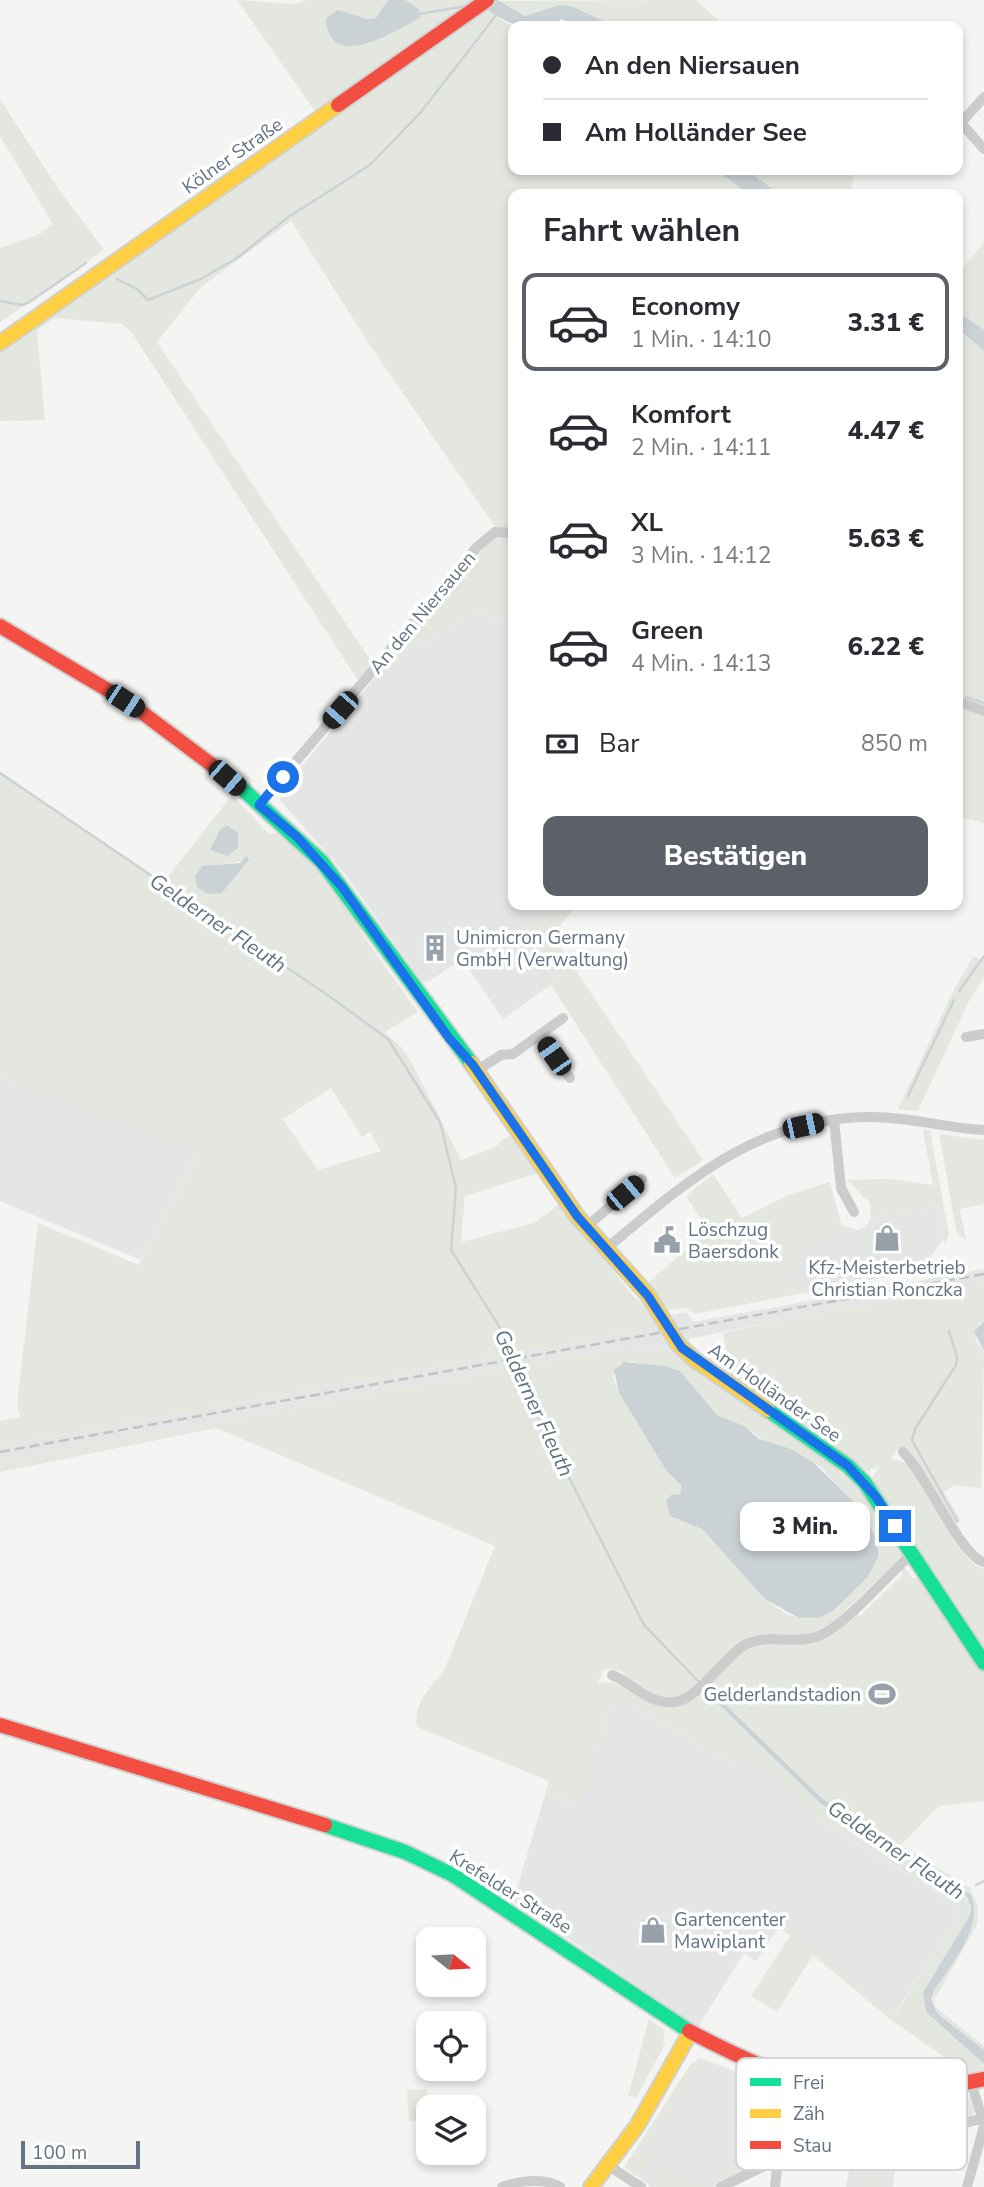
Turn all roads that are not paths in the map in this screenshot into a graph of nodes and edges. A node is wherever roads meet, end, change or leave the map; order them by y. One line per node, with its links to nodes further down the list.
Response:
1 (487, 0): 6 (main road, Kölner Straße)
2 (984, 97): 3 (street)
3 (963, 121)
4 (963, 125): 5 (street)
5 (984, 149)
6 (0, 343)
7 (508, 533): 11 (street, An den Niersauen)
8 (0, 626): 11 (main road, Am Holländer See)
9 (963, 703): 10 (street)
10 (984, 711)
11 (259, 805): 16 (main road, Am Holländer See)
12 (563, 1018): 14 (street)
13 (984, 1034): 15 (street)
14 (539, 1035): 16 (street); 17 (street)
15 (966, 1037)
16 (477, 1071): 22 (main road, Am Holländer See)
17 (570, 1078)
18 (834, 1120): 19 (street); 21 (street); 23 (street)
19 (984, 1130)
20 (642, 1179): 22 (street)
21 (854, 1212)
22 (586, 1227): 23 (main road, Am Holländer See)
23 (606, 1249): 25 (main road, Am Holländer See)
24 (903, 1452): 26 (street)
25 (912, 1554): 27 (main road, Am Holländer See); 28 (street)
26 (984, 1562)
27 (984, 1663)
28 (612, 1675)
29 (0, 1725): 30 (main road, Krefelder Straße)
30 (690, 2033): 31 (main road, Krefelder Straße); 34 (main road)
31 (736, 2059)
32 (977, 2081): 33 (street)
33 (984, 2122): 41 (street)
34 (610, 2166): 38 (main road); 39 (street)
35 (754, 2170): 40 (street)
36 (502, 2187): 37 (street)
37 (560, 2187)
38 (591, 2187)
39 (641, 2187)
40 (721, 2187)
41 (967, 2187)

